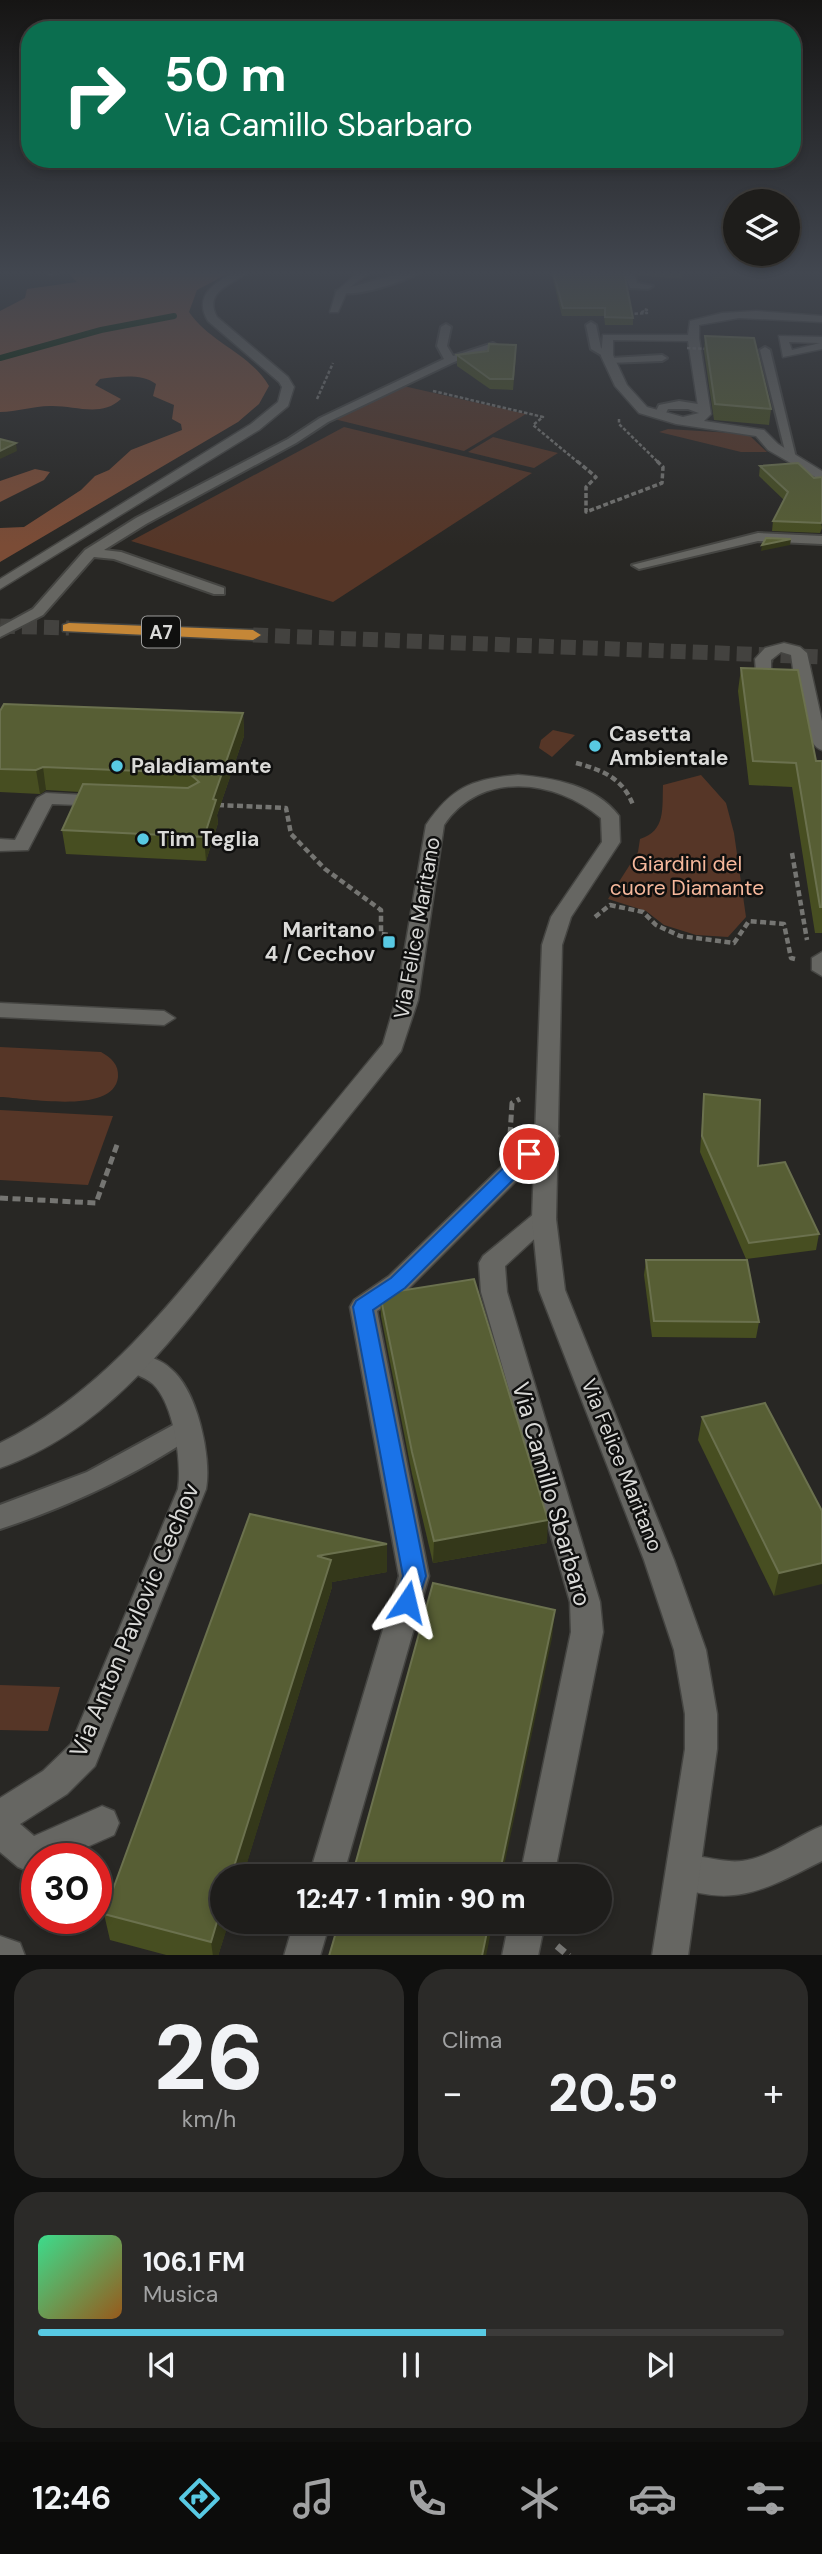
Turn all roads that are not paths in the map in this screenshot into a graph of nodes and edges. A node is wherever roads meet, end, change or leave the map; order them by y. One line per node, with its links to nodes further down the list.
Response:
1 (264, 363): 14 (street)
2 (443, 363): 12 (lane)
3 (612, 363): 7 (street)
4 (694, 363): 6 (street)
5 (768, 363): 9 (lane)
6 (704, 412): 7 (lane); 8 (street)
7 (660, 415): 8 (street)
8 (684, 421): 9 (street)
9 (793, 459): 10 (street)
10 (822, 477)
11 (822, 540): 13 (lane)
12 (90, 553): 15 (lane); 17 (lane)
13 (639, 565)
14 (0, 585)
15 (219, 590)
16 (69, 628): 18 (highway, A7)
17 (0, 633)
18 (253, 635)
19 (765, 686): 20 (street)
20 (822, 745)
21 (125, 801): 22 (street)
22 (0, 845)
23 (0, 1010): 24 (street)
24 (164, 1018)
25 (547, 1136): 26 (street, Via Felice Maritano); 27 (street, Via Felice Maritano); 35 (street)
26 (544, 1219): 36 (street, Via Camillo Sbarbaro); 37 (street, Via Felice Maritano)
27 (135, 1363): 28 (street, Via Anton Pavlovic Cechov); 29 (street, Via Felice Maritano)
28 (186, 1428): 30 (lane); 31 (street, Via Anton Pavlovic Cechov)
29 (0, 1457)
30 (0, 1517)
31 (0, 1816)
32 (102, 1823): 33 (street)
33 (0, 1829)
34 (822, 1843): 37 (street)
35 (330, 1864)
36 (539, 1864)
37 (684, 1872): 44 (street, Via Felice Maritano)
38 (308, 1934): 42 (street)
39 (524, 1934): 43 (street)
40 (0, 1954): 41 (street)
41 (7, 1955)
42 (302, 1955)
43 (520, 1955)
44 (670, 1955)

